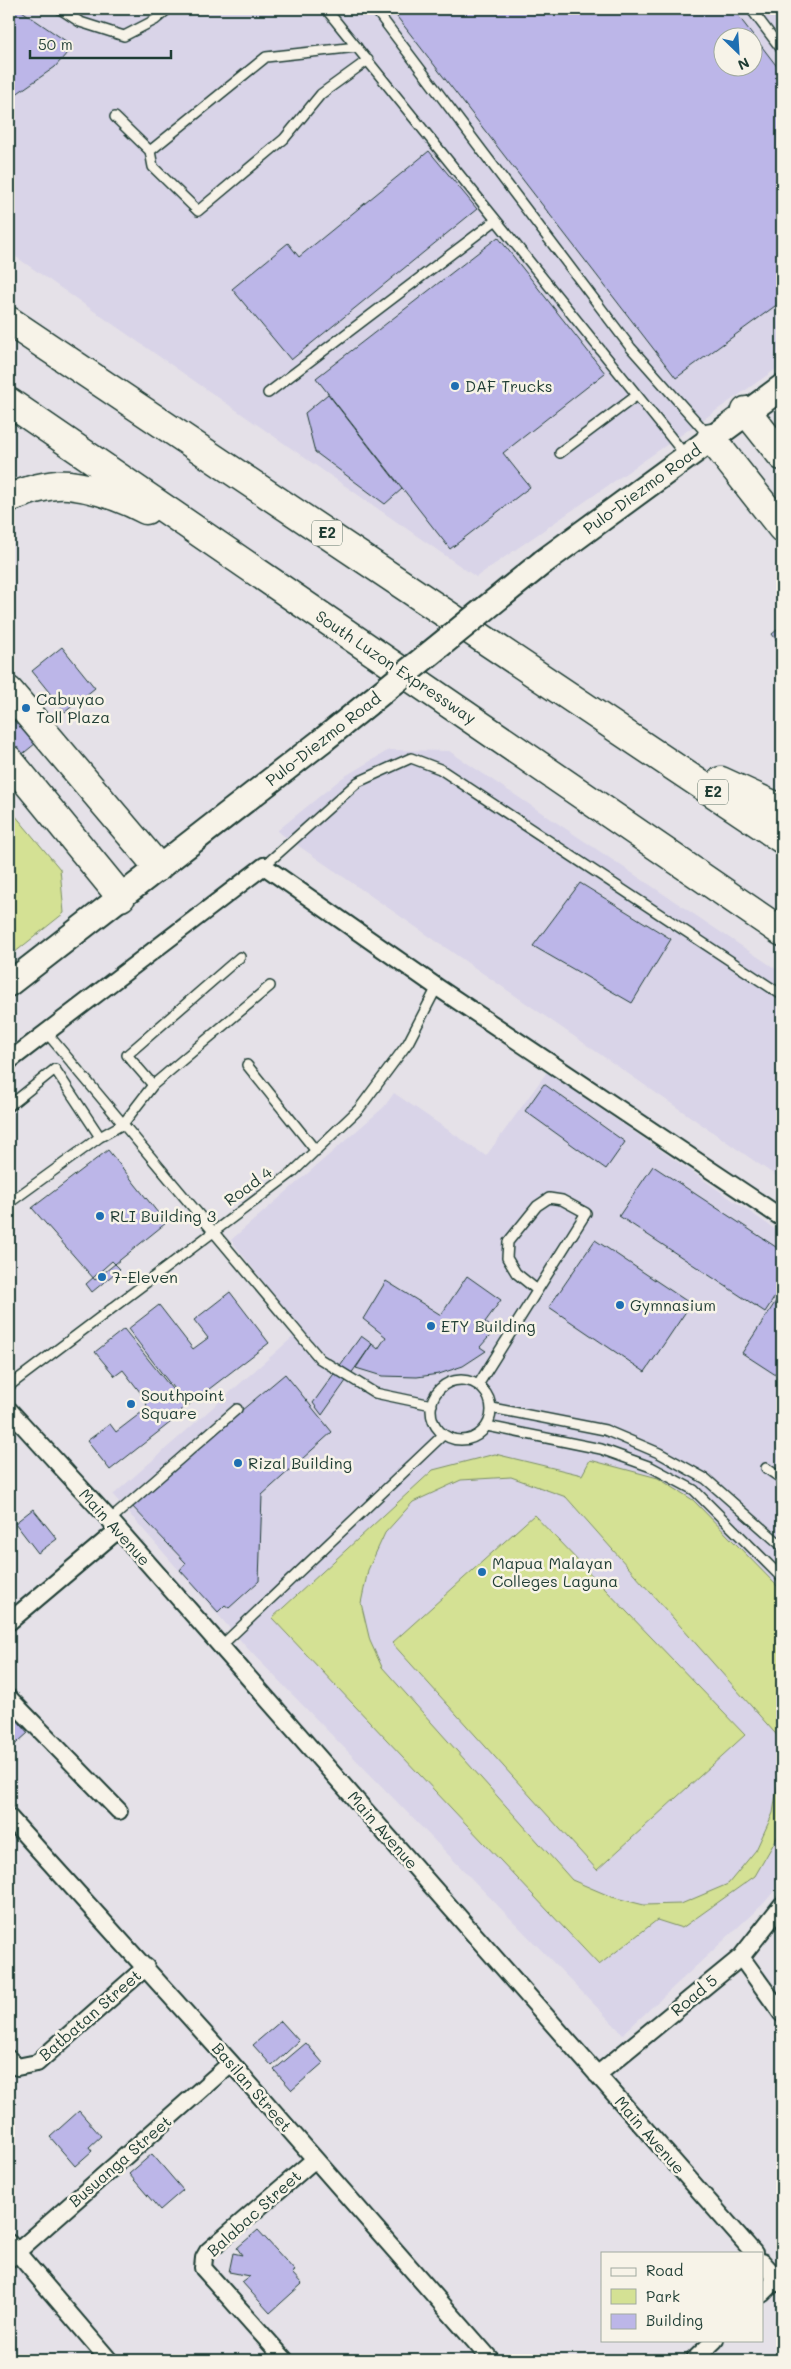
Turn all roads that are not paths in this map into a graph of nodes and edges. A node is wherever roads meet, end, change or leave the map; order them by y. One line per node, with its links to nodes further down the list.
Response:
1 (60, 9): 2 (lane)
2 (168, 9)
3 (326, 9): 6 (lane)
4 (375, 9): 18 (lane)
5 (751, 9): 7 (lane)
6 (357, 47): 8 (lane); 10 (lane)
7 (782, 50)
8 (368, 60): 10 (lane); 11 (lane)
9 (115, 116): 10 (lane)
10 (150, 151)
11 (496, 220): 14 (lane); 15 (lane)
12 (9, 321): 26 (highway, E2)
13 (782, 387): 17 (main road, Pulo-Diezmo Road)
14 (268, 393)
15 (636, 396): 19 (lane); 20 (lane)
16 (9, 402): 24 (highway, South Luzon Expressway)
17 (746, 411): 18 (main road, Pulo-Diezmo Road); 21 (highway)
18 (711, 438): 20 (main road, Pulo-Diezmo Road); 23 (highway)
19 (560, 453)
20 (686, 456): 31 (main road, Pulo-Diezmo Road, bridge)
21 (782, 456)
22 (9, 498): 24 (highway)
23 (782, 528)
24 (226, 551): 33 (highway, South Luzon Expressway)
25 (9, 691): 31 (highway)
26 (644, 746): 28 (highway); 29 (highway, E2)
27 (9, 760): 32 (highway)
28 (782, 809)
29 (782, 839)
30 (264, 866): 37 (street); 38 (lane); 39 (street)
31 (158, 867): 32 (main road, Pulo-Diezmo Road)
32 (121, 897): 35 (main road, Pulo-Diezmo Road)
33 (782, 932)
34 (240, 957): 42 (lane)
35 (9, 984)
36 (270, 986): 42 (lane)
37 (437, 987): 46 (lane, Road 4); 48 (street)
38 (782, 995)
39 (46, 1032): 40 (street); 44 (lane)
40 (9, 1061)
41 (247, 1065): 46 (lane)
42 (153, 1085): 44 (lane)
43 (9, 1106): 45 (lane)
44 (123, 1124): 45 (lane); 49 (lane)
45 (100, 1137): 47 (lane)
46 (316, 1151): 49 (lane, Road 4)
47 (9, 1203)
48 (782, 1218)
49 (213, 1231): 52 (lane, Road 4); 53 (lane)
50 (537, 1290): 50 (lane); 51 (lane)
51 (478, 1385): 53 (lane); 54 (lane)
52 (9, 1386)
53 (432, 1405): 58 (lane)
54 (492, 1408): 57 (lane); 62 (lane)
55 (237, 1409): 61 (lane)
56 (9, 1410): 61 (street, Main Avenue)
57 (487, 1426): 58 (lane); 63 (lane)
58 (443, 1435): 65 (lane)
59 (766, 1468): 60 (lane)
60 (782, 1479)
61 (114, 1525): 64 (street); 65 (street, Main Avenue)
62 (782, 1546)
63 (782, 1578)
64 (9, 1622)
65 (221, 1646): 75 (street, Main Avenue)
66 (9, 1698): 67 (street)
67 (119, 1811)
68 (9, 1817): 71 (street, Basilan Street)
69 (782, 1905): 70 (street, Road 5)
70 (741, 1956): 72 (street); 75 (street, Road 5)
71 (146, 1967): 73 (street, Batbatan Street); 74 (street, Basilan Street)
72 (782, 2014)
73 (9, 2059)
74 (232, 2063): 76 (street, Basilan Street); 77 (street, Busuanga Street)
75 (597, 2075): 78 (street, Main Avenue)
76 (315, 2159): 84 (street, Balabac Street); 85 (street, Basilan Street)
77 (11, 2251): 83 (street)
78 (753, 2252)
79 (764, 2264): 80 (street)
80 (780, 2282): 81 (street)
81 (764, 2293)
82 (713, 2342): 86 (street)
83 (101, 2358)
84 (285, 2360)
85 (491, 2360)
86 (694, 2360)

